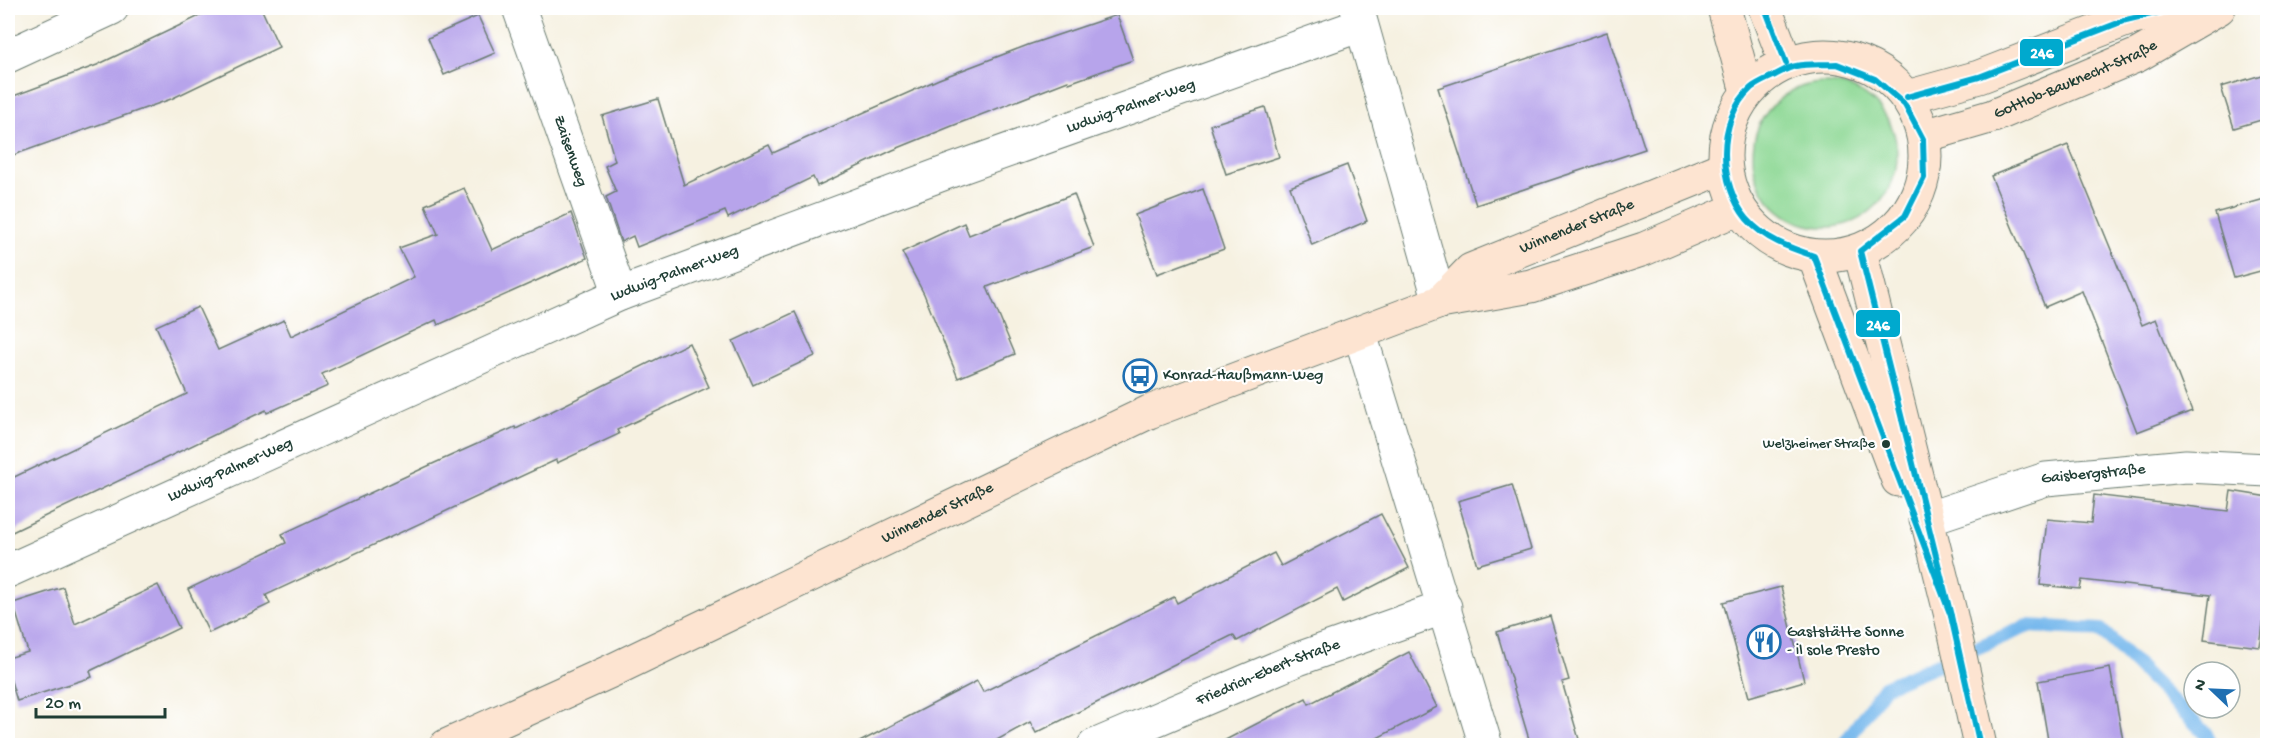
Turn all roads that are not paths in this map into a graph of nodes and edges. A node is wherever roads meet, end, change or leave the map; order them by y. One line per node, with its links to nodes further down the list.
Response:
1 (112, 8): 8 (street)
2 (519, 8): 17 (street, Zaisenweg)
3 (1724, 8): 10 (street)
4 (1765, 8): 9 (street)
5 (2176, 8): 11 (street, Gottlob-Bauknecht-Straße)
6 (2219, 8): 12 (street, Gottlob-Bauknecht-Straße)
7 (1359, 16): 17 (street, Ludwig-Palmer-Weg); 18 (street)
8 (8, 56)
9 (1786, 63): 10 (street); 11 (street)
10 (1747, 93): 13 (street)
11 (1907, 97): 12 (street)
12 (1924, 136): 15 (street)
13 (1725, 167): 14 (street); 18 (street, Winnender Straße)
14 (1739, 208): 16 (street); 18 (street, Winnender Straße)
15 (1860, 251): 16 (street); 21 (street)
16 (1814, 256): 24 (street)
17 (620, 294): 22 (street, Ludwig-Palmer-Weg)
18 (1440, 302): 19 (street, Winnender Straße)
19 (1360, 334): 23 (street); 25 (street, Winnender Straße)
20 (2268, 470): 21 (street, Gaisbergstraße)
21 (1926, 519): 24 (street)
22 (8, 571)
23 (1445, 607): 26 (street, Friedrich-Ebert-Straße); 27 (street)
24 (1951, 616): 28 (street)
25 (446, 746)
26 (1094, 746)
27 (1486, 746)
28 (1980, 746)

